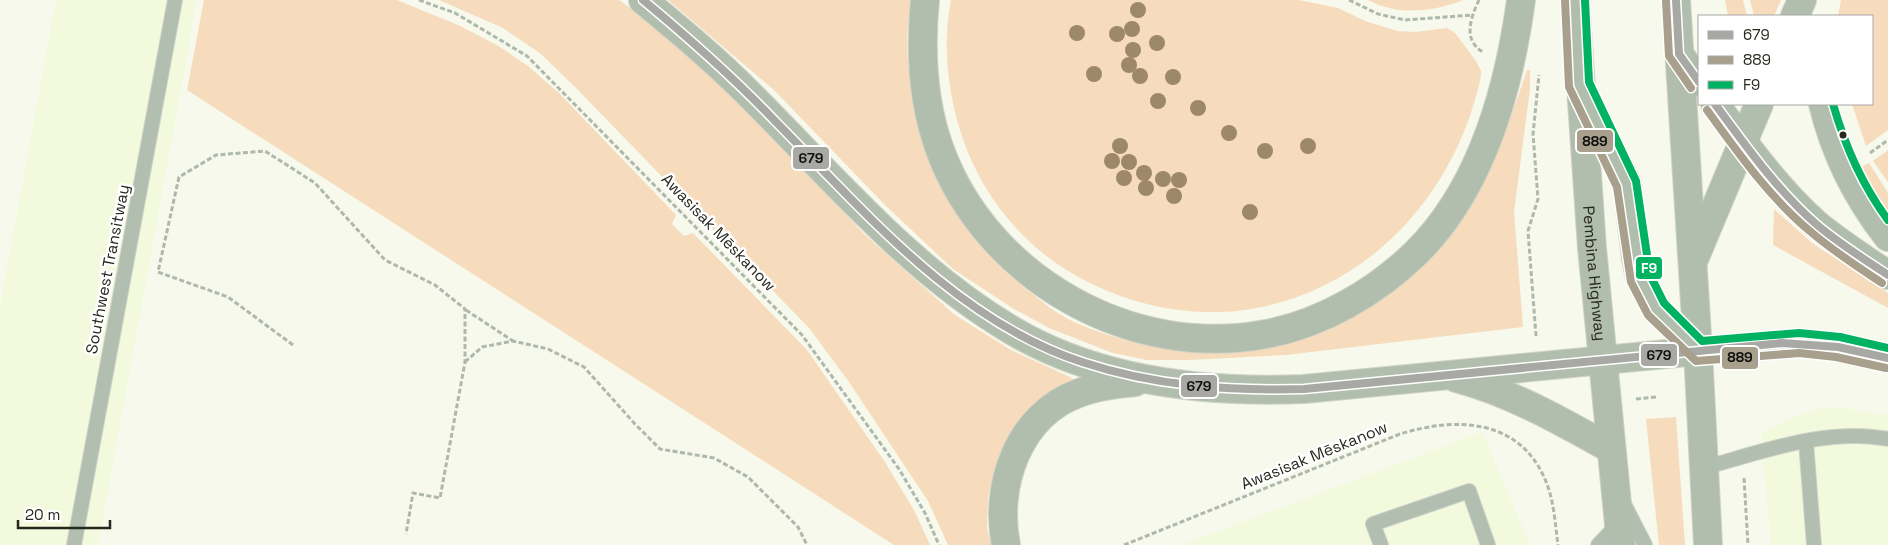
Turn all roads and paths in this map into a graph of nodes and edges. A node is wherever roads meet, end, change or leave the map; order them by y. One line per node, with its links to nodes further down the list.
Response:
1 (175, 0): 49 (lane, Southwest Transitway)
2 (419, 0): 51 (path, Awasisak Mēskanow)
3 (643, 0): 38 (main road)
4 (926, 0): 7 (main road)
5 (1349, 0): 14 (path)
6 (1479, 0): 14 (path)
7 (1521, 0)
8 (1575, 0): 19 (main road, Pembina Highway)
9 (1676, 0): 15 (main road)
10 (1802, 0): 12 (main road)
11 (1812, 0): 13 (main road)
12 (1795, 15)
13 (1813, 15)
14 (1472, 16): 16 (path)
15 (1679, 54): 18 (main road); 27 (main road)
16 (1490, 55)
17 (1537, 69): 30 (path)
18 (1698, 81)
19 (1579, 85): 33 (main road); 35 (main road, Pembina Highway)
20 (1716, 105): 24 (main road)
21 (1759, 105): 24 (main road)
22 (1823, 105): 26 (main road)
23 (1888, 140): 25 (path)
24 (1743, 142): 27 (main road); 28 (main road)
25 (1866, 156)
26 (1888, 237)
27 (1692, 264): 33 (main road)
28 (1888, 275)
29 (465, 310): 31 (path); 32 (path); 36 (path)
30 (1536, 332)
31 (513, 341): 36 (path); 50 (path)
32 (293, 345)
33 (1698, 351): 34 (main road); 35 (main road); 45 (main road)
34 (1888, 358)
35 (1602, 360): 37 (main road); 43 (main road, Pembina Highway)
36 (465, 362): 47 (path)
37 (1444, 376): 38 (main road); 43 (main road)
38 (1151, 380): 52 (main road)
39 (1658, 397): 40 (path)
40 (1628, 399)
41 (1888, 439): 42 (lane)
42 (1806, 442): 44 (lane); 61 (lane)
43 (1611, 449): 46 (main road, Pembina Highway)
44 (1743, 458): 45 (lane); 60 (path)
45 (1703, 468): 59 (main road)
46 (1615, 488): 48 (main road, Pembina Highway); 58 (lane)
47 (406, 534)
48 (1620, 534): 57 (lane)
49 (74, 545)
50 (808, 545)
51 (939, 545)
52 (1006, 545)
53 (1124, 545): 56 (path, Awasisak Mēskanow)
54 (1381, 545): 55 (lane)
55 (1488, 545)
56 (1558, 545)
57 (1598, 545)
58 (1645, 545)
59 (1708, 545)
60 (1748, 545)
61 (1814, 545)

